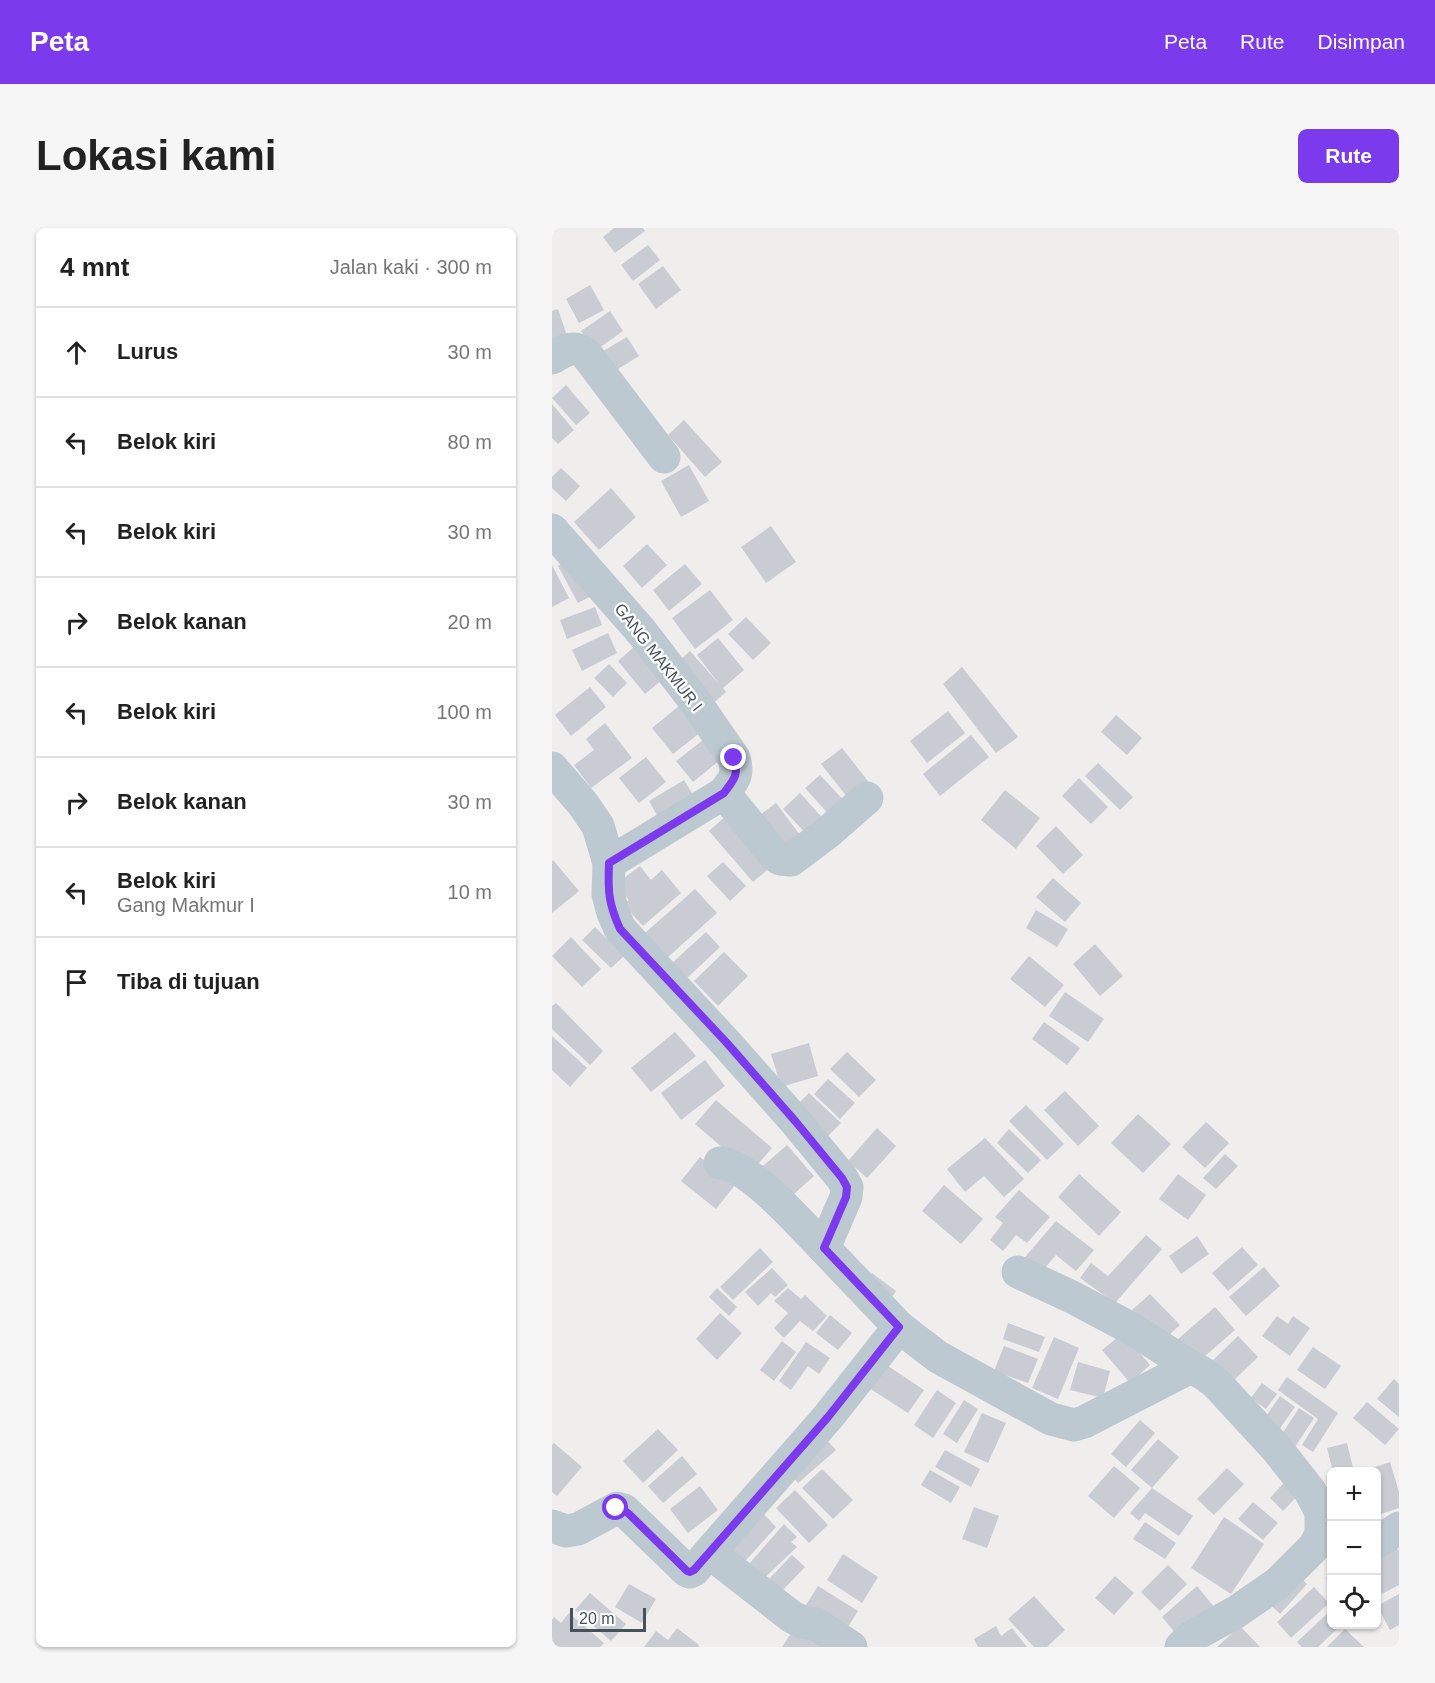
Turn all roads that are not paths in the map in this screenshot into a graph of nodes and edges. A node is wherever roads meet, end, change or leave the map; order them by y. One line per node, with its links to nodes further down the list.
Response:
1 (552, 358): 2 (street)
2 (664, 457)
3 (552, 530): 5 (street, GANG MAKMUR I)
4 (552, 768): 7 (street)
5 (724, 793): 6 (street); 7 (street)
6 (867, 798)
7 (609, 863): 9 (street)
8 (720, 1163): 9 (street)
9 (824, 1248): 11 (street)
10 (1018, 1272): 12 (street)
11 (899, 1327): 12 (street); 17 (street)
12 (1188, 1365): 15 (street)
13 (552, 1526): 17 (street)
14 (1399, 1528): 16 (street)
15 (1326, 1537): 19 (street)
16 (1381, 1540)
17 (710, 1553): 18 (street)
18 (851, 1647)
19 (1181, 1647)

